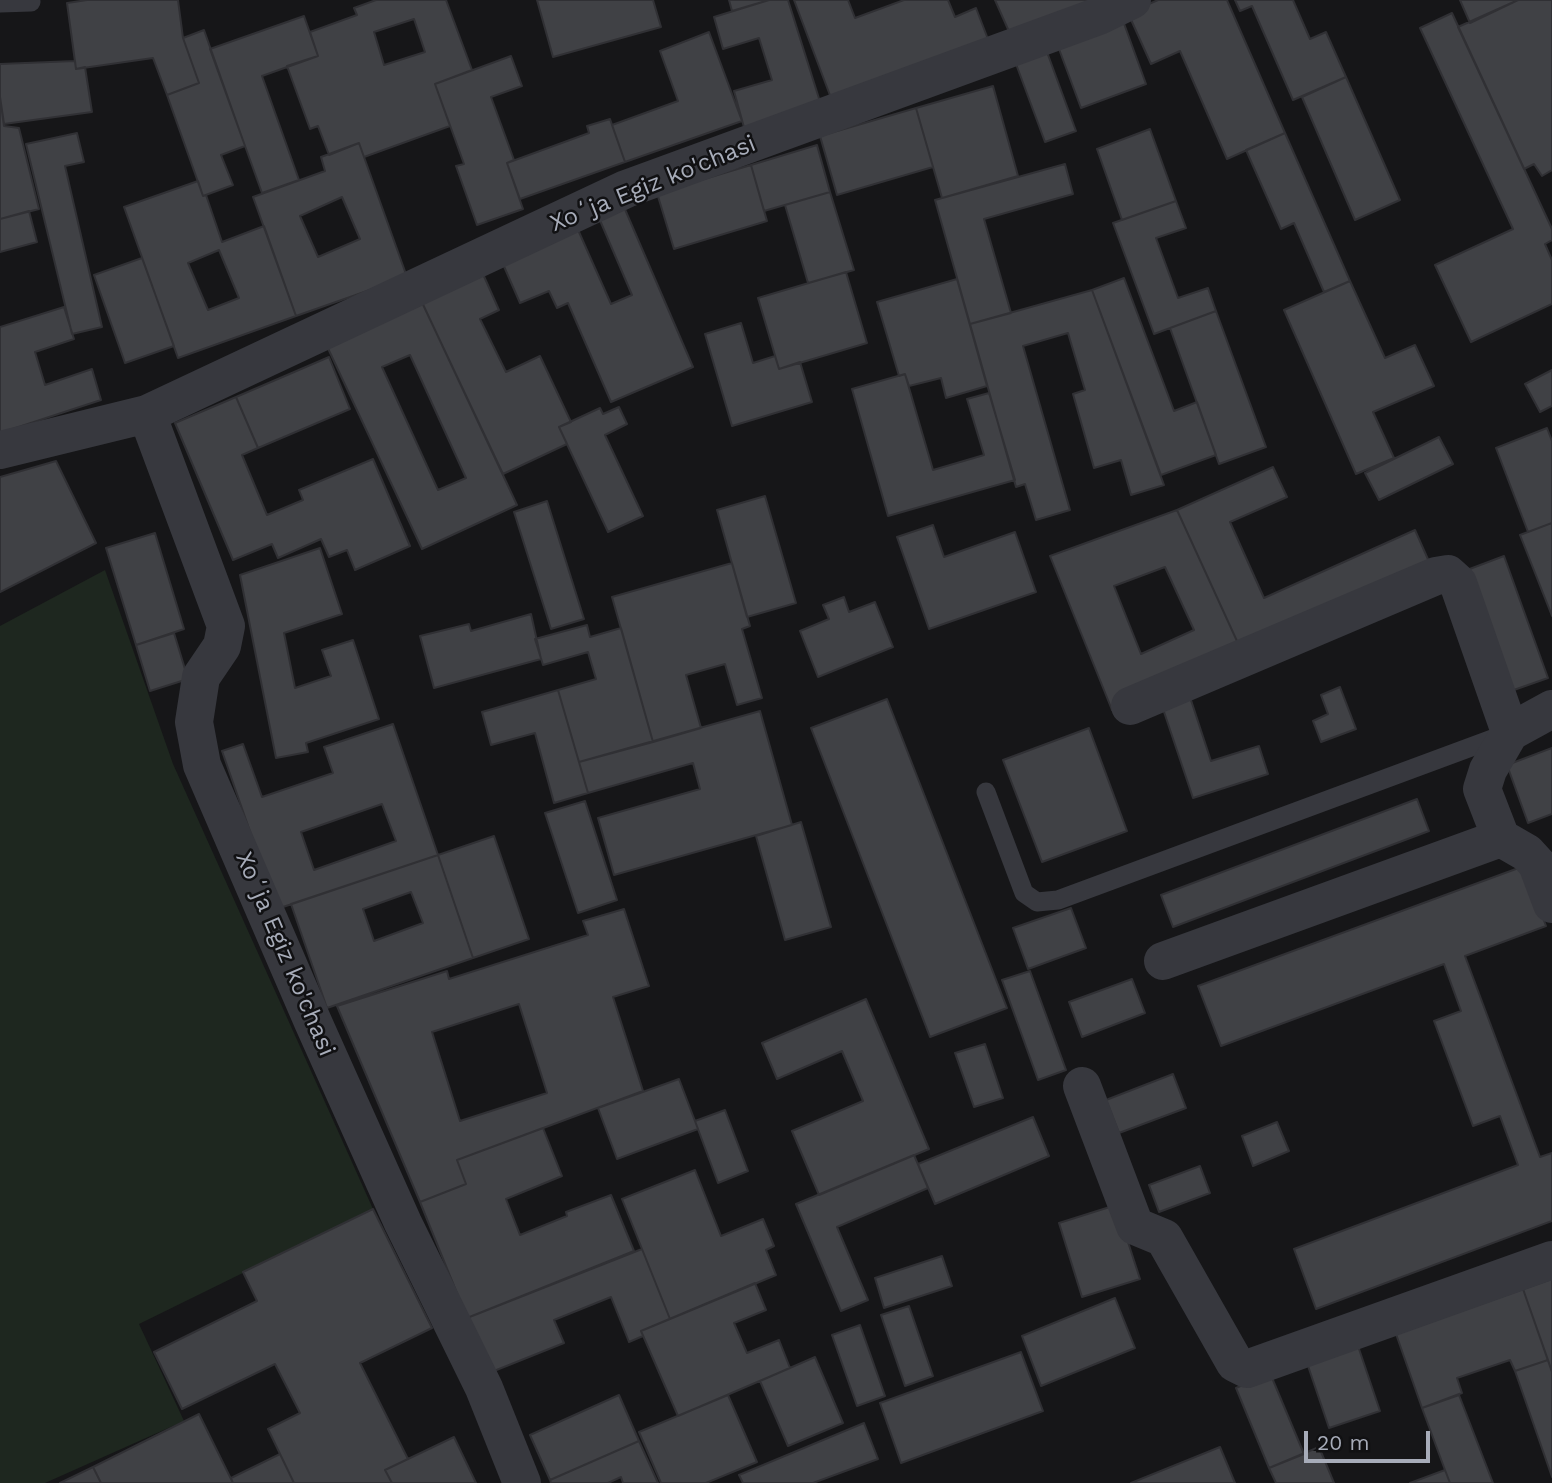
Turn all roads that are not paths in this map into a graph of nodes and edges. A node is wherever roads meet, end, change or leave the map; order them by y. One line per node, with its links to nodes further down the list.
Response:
1 (1132, 0): 4 (street, Xoʻja Egiz ko'chasi)
2 (31, 2): 3 (lane)
3 (0, 3)
4 (147, 414): 5 (street, Xoʻja Egiz ko'chasi); 15 (street, Xoʻja Egiz ko'chasi)
5 (0, 450)
6 (1130, 706): 8 (street)
7 (1552, 709): 8 (street)
8 (1510, 732): 9 (lane); 10 (street)
9 (986, 792)
10 (1501, 838): 11 (street); 12 (street)
11 (1552, 904)
12 (1163, 961)
13 (1082, 1086): 14 (street)
14 (1552, 1260)
15 (522, 1483)

